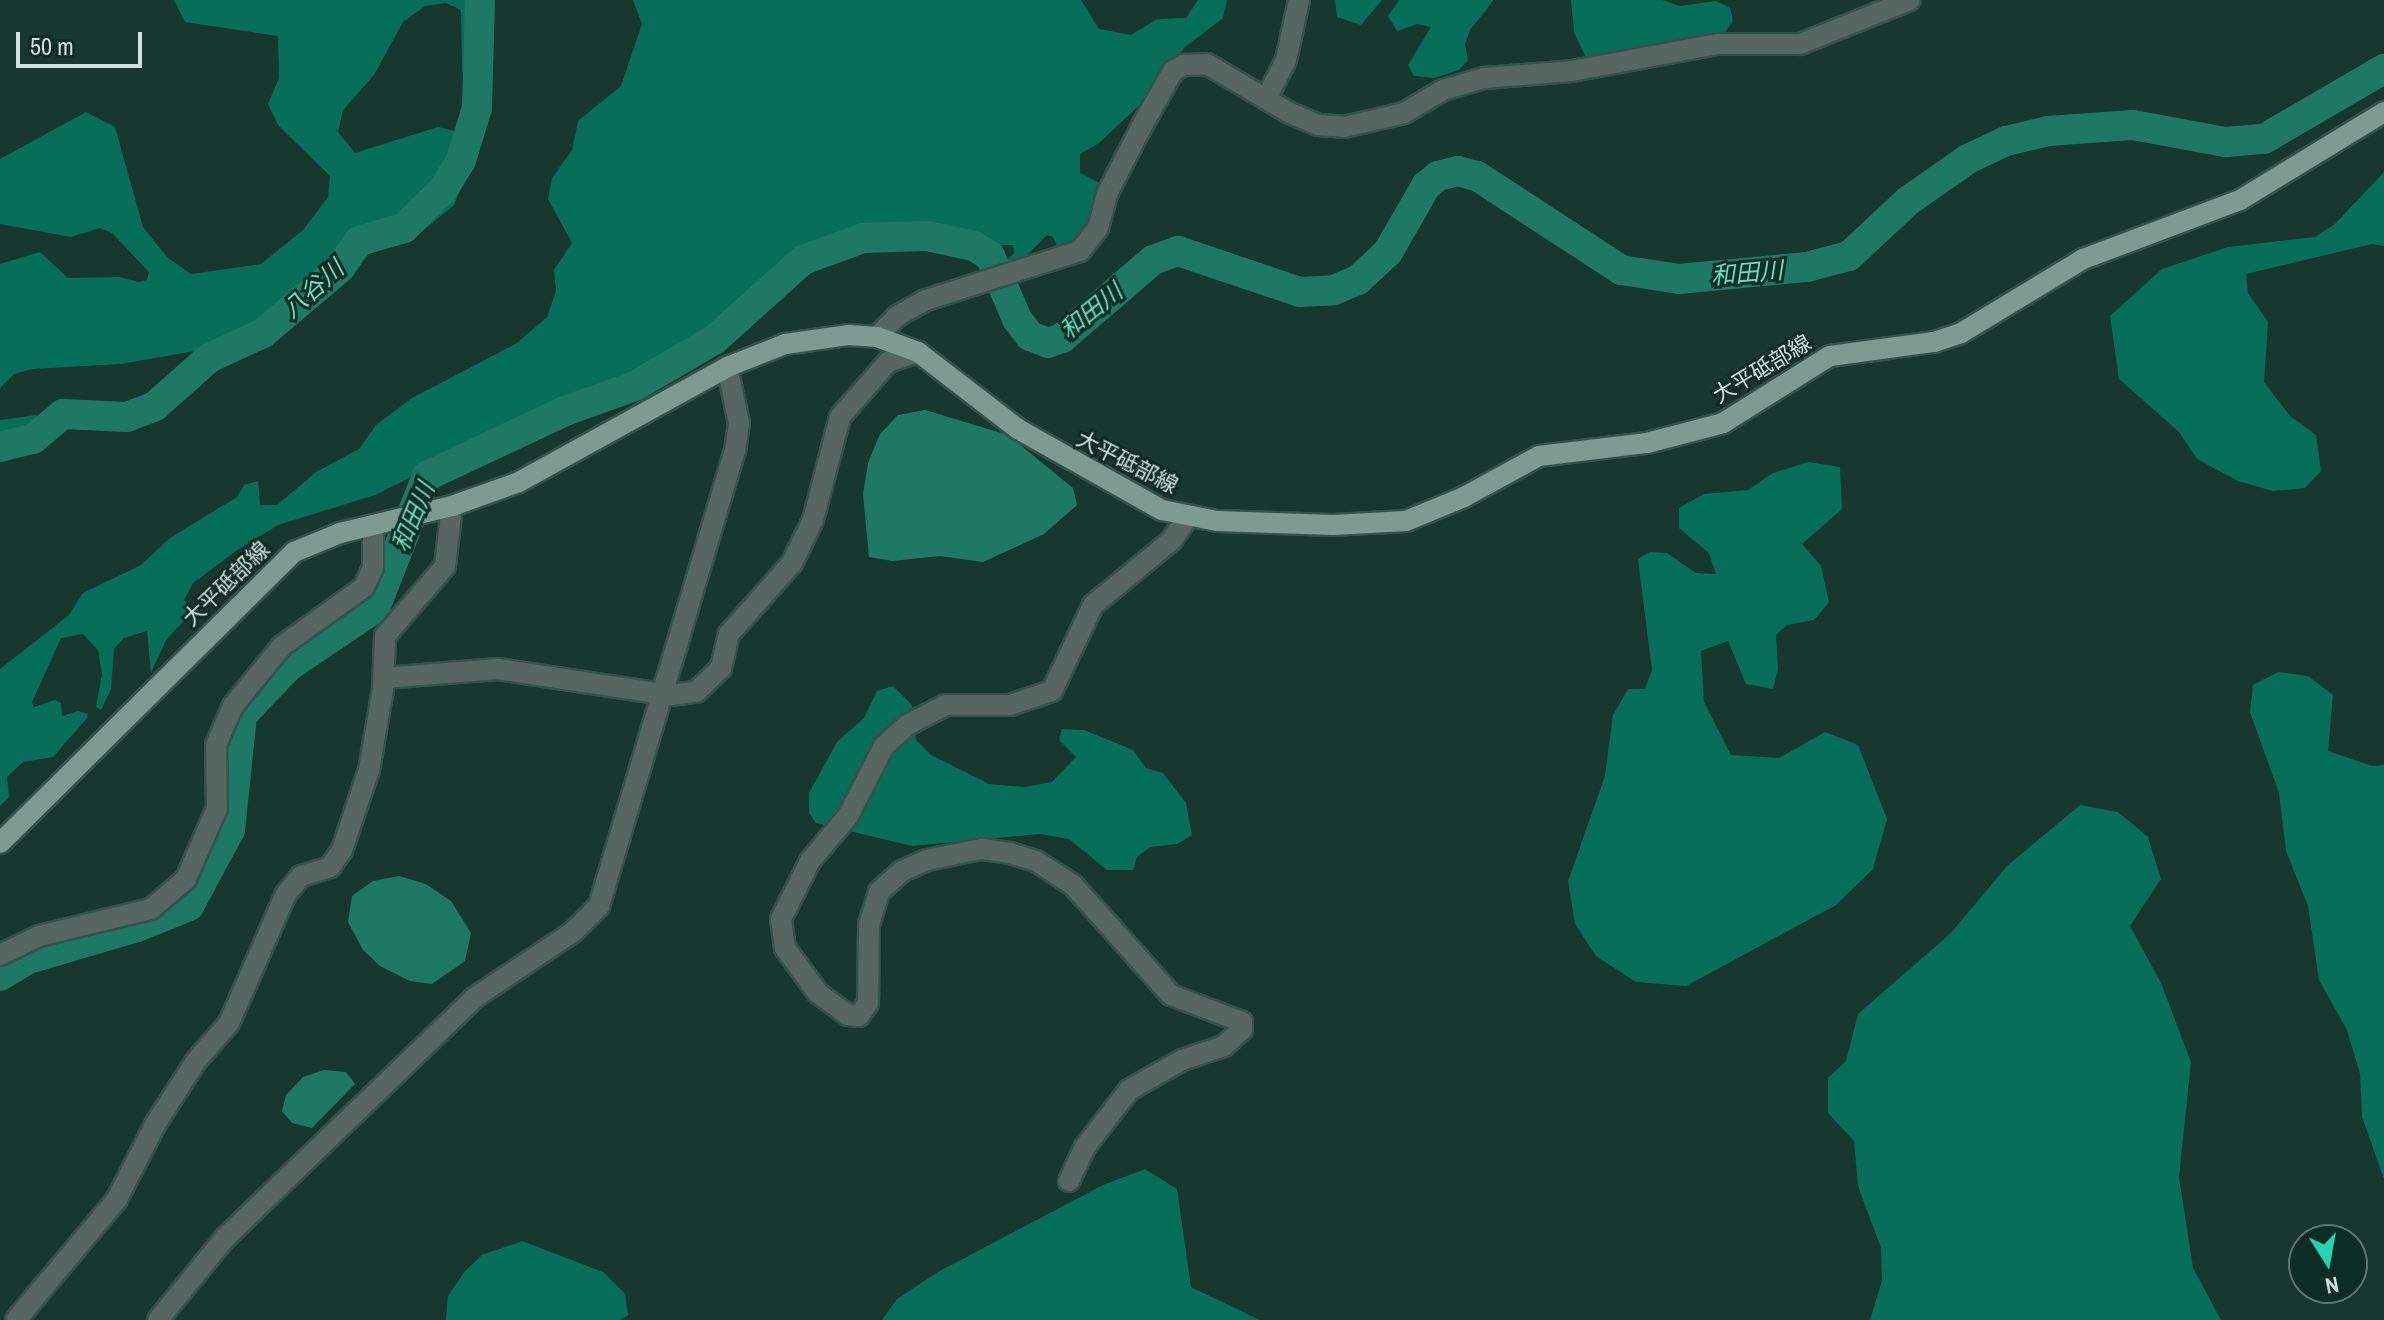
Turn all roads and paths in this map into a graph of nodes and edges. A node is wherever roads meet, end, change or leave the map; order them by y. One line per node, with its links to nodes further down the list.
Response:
1 (1299, 0): 3 (street)
2 (1910, 0): 3 (street)
3 (1266, 99): 5 (street)
4 (2384, 112): 9 (main road, 大平砥部線)
5 (877, 337): 6 (main road, 大平砥部線); 7 (main road, 大平砥部線)
6 (918, 352): 9 (main road, 大平砥部線); 12 (street)
7 (727, 367): 8 (main road, 大平砥部線); 12 (street)
8 (452, 506): 10 (main road, 大平砥部線); 11 (street)
9 (1188, 517): 15 (street)
10 (373, 525): 13 (main road, 大平砥部線); 14 (street)
11 (384, 678): 12 (street); 16 (street)
12 (661, 692): 17 (street)
13 (0, 843)
14 (0, 955)
15 (1069, 1181)
16 (16, 1320)
17 (158, 1320)

